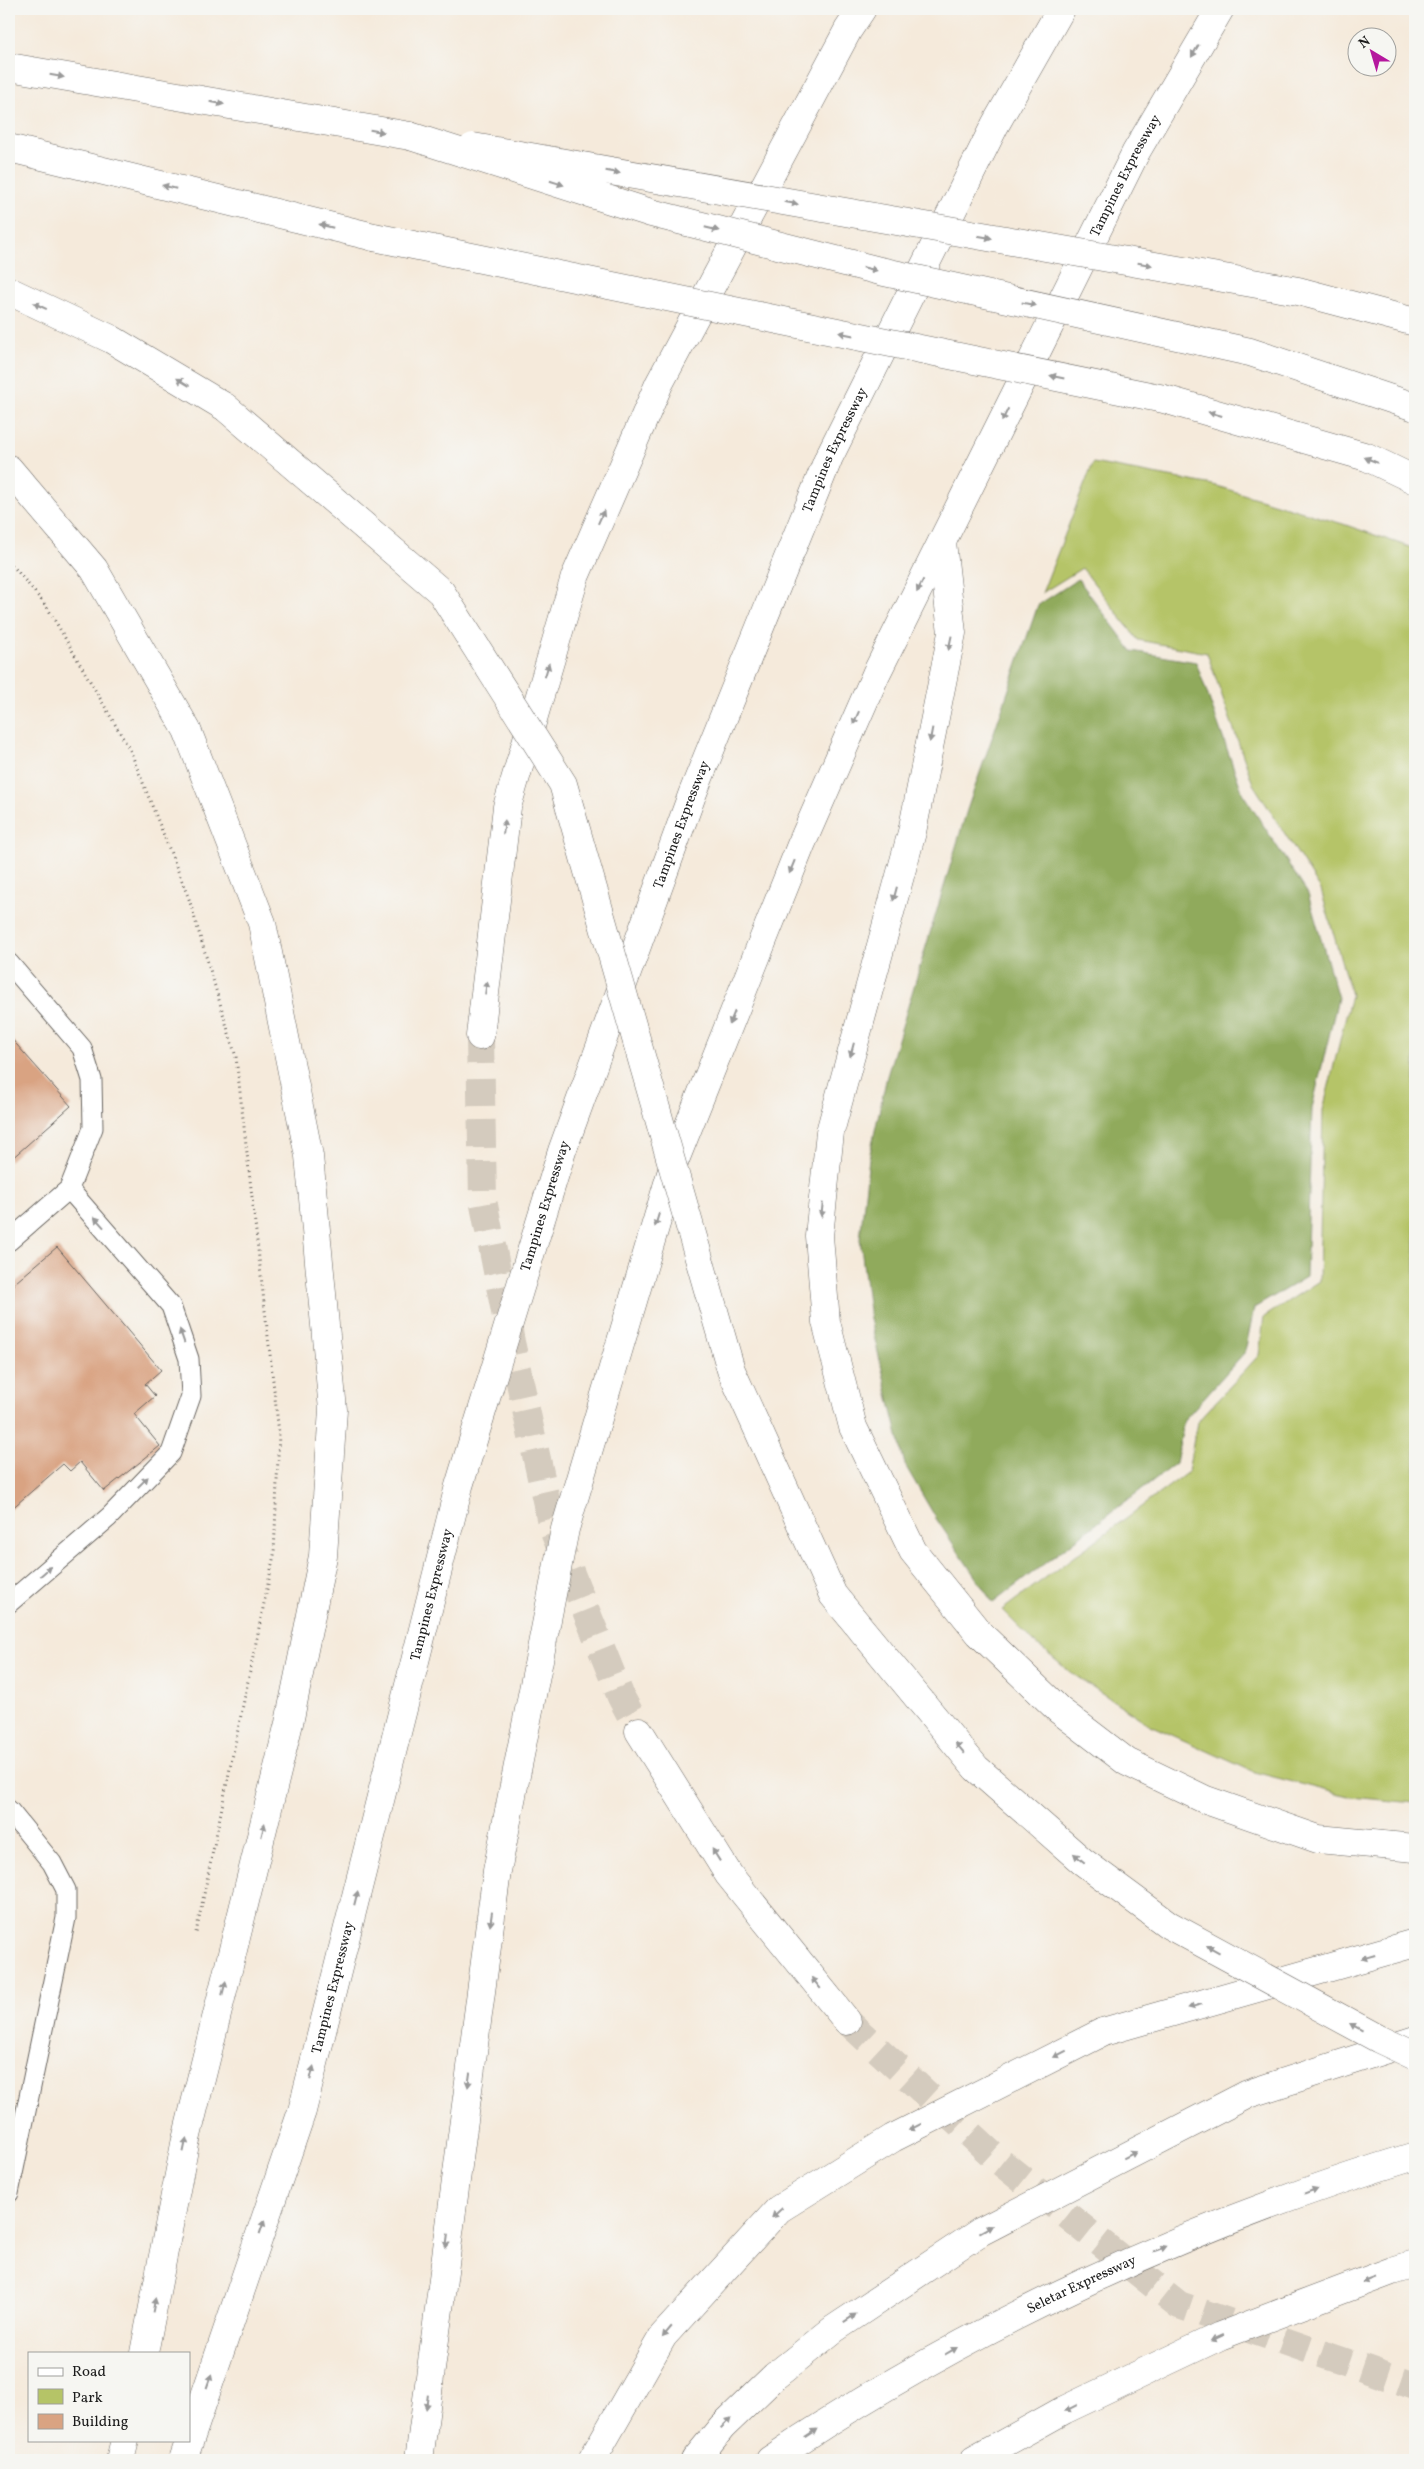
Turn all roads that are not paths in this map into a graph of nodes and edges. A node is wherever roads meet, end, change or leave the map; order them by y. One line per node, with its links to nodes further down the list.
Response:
1 (862, 9): 14 (main road, one-way to 1)
2 (1061, 9): 29 (main road, Tampines Expressway, one-way to 2)
3 (1220, 9): 12 (main road, Tampines Expressway, one-way to 12)
4 (9, 68): 5 (main road, one-way to 5)
5 (410, 136): 8 (main road, one-way to 8, bridge); 9 (main road, one-way to 9, bridge)
6 (9, 148): 11 (main road, one-way to 6, bridge)
7 (9, 291): 24 (main road, one-way to 7, bridge)
8 (1415, 322)
9 (1415, 407)
10 (9, 469): 28 (main road, one-way to 10)
11 (1415, 480)
12 (942, 542): 20 (main road, one-way to 20); 34 (main road, Tampines Expressway, one-way to 34)
13 (9, 963): 15 (lane)
14 (480, 1036)
15 (68, 1189): 16 (lane); 17 (lane, one-way to 15)
16 (9, 1241)
17 (9, 1603)
18 (639, 1731): 22 (main road, one-way to 18)
19 (9, 1810): 26 (lane)
20 (1415, 1848)
21 (1415, 1943): 35 (main road, one-way to 35, bridge)
22 (847, 2021)
23 (1415, 2040): 36 (main road, one-way to 23)
24 (1415, 2056)
25 (1415, 2156): 37 (main road, Seletar Expressway, one-way to 25)
26 (9, 2193)
27 (1415, 2264): 38 (main road, one-way to 38)
28 (144, 2352)
29 (190, 2439)
30 (124, 2442): 32 (main road)
31 (189, 2442): 33 (main road, Tampines Expressway, one-way to 31)
32 (120, 2460)
33 (183, 2460)
34 (419, 2460)
35 (592, 2460)
36 (695, 2460)
37 (770, 2460)
38 (974, 2460)

